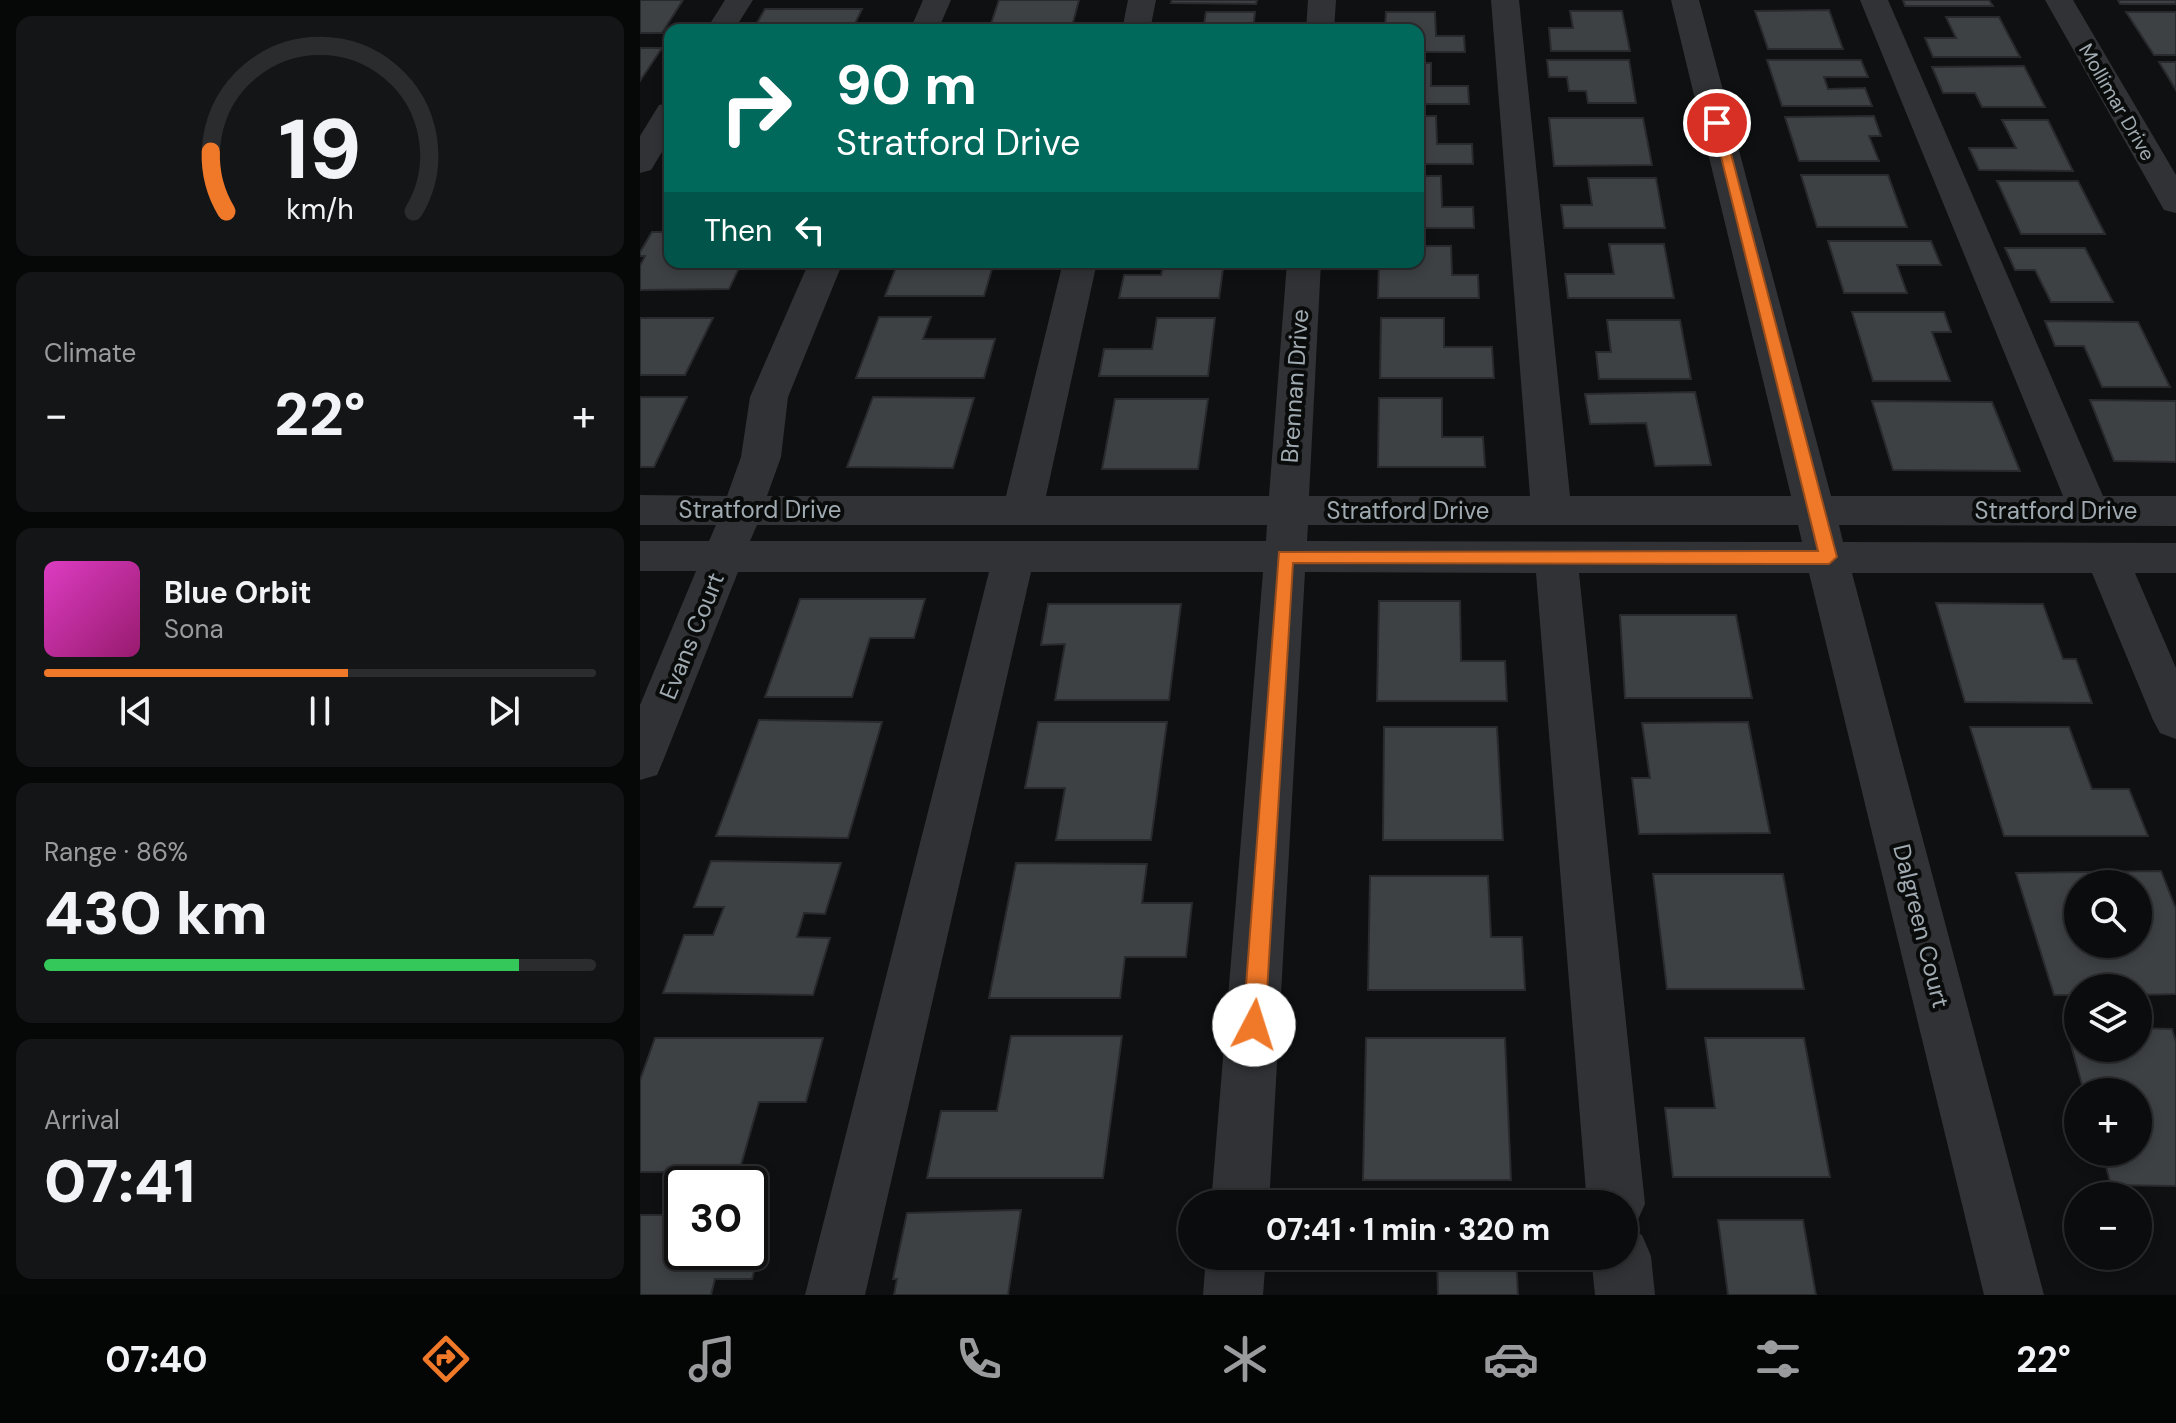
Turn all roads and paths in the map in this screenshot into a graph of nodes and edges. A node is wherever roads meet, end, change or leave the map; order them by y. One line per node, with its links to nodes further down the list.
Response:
1 (739, 0): 9 (street)
2 (937, 0): 10 (street)
3 (1142, 0): 11 (street)
4 (1322, 0): 12 (street)
5 (1505, 0): 25 (street)
6 (1685, 0): 26 (street, Dalgreen Court)
7 (1874, 0): 21 (street)
8 (2059, 0): 15 (street, Mollimar Drive)
9 (724, 24)
10 (927, 24)
11 (1137, 24)
12 (1320, 24)
13 (664, 122): 14 (street)
14 (640, 163)
15 (2176, 203)
16 (823, 268): 20 (street, Evans Court)
17 (1079, 268): 23 (street)
18 (1304, 268): 24 (street, Brennan Drive)
19 (640, 510): 20 (street, Stratford Drive)
20 (742, 510): 23 (street, Stratford Drive); 28 (street, Evans Court)
21 (2089, 511): 22 (street, Stratford Drive); 26 (street, Stratford Drive)
22 (2176, 511)
23 (1018, 533): 24 (street, Stratford Drive); 28 (street, Stratford Drive); 37 (street)
24 (1286, 534): 25 (street, Stratford Drive); 33 (street, Brennan Drive)
25 (1553, 534): 26 (street, Stratford Drive); 34 (street)
26 (1822, 534): 29 (street, Stratford Drive); 40 (street, Dalgreen Court)
27 (640, 556): 28 (street, Stratford Drive)
28 (724, 557): 32 (street, Evans Court)
29 (2107, 558): 30 (street, Stratford Drive); 31 (street)
30 (2176, 558)
31 (2176, 720)
32 (640, 761)
33 (1241, 1190)
34 (1615, 1190)
35 (1235, 1270): 38 (street)
36 (1622, 1270): 39 (street)
37 (835, 1295)
38 (1233, 1295)
39 (1625, 1295)
40 (2014, 1295)

